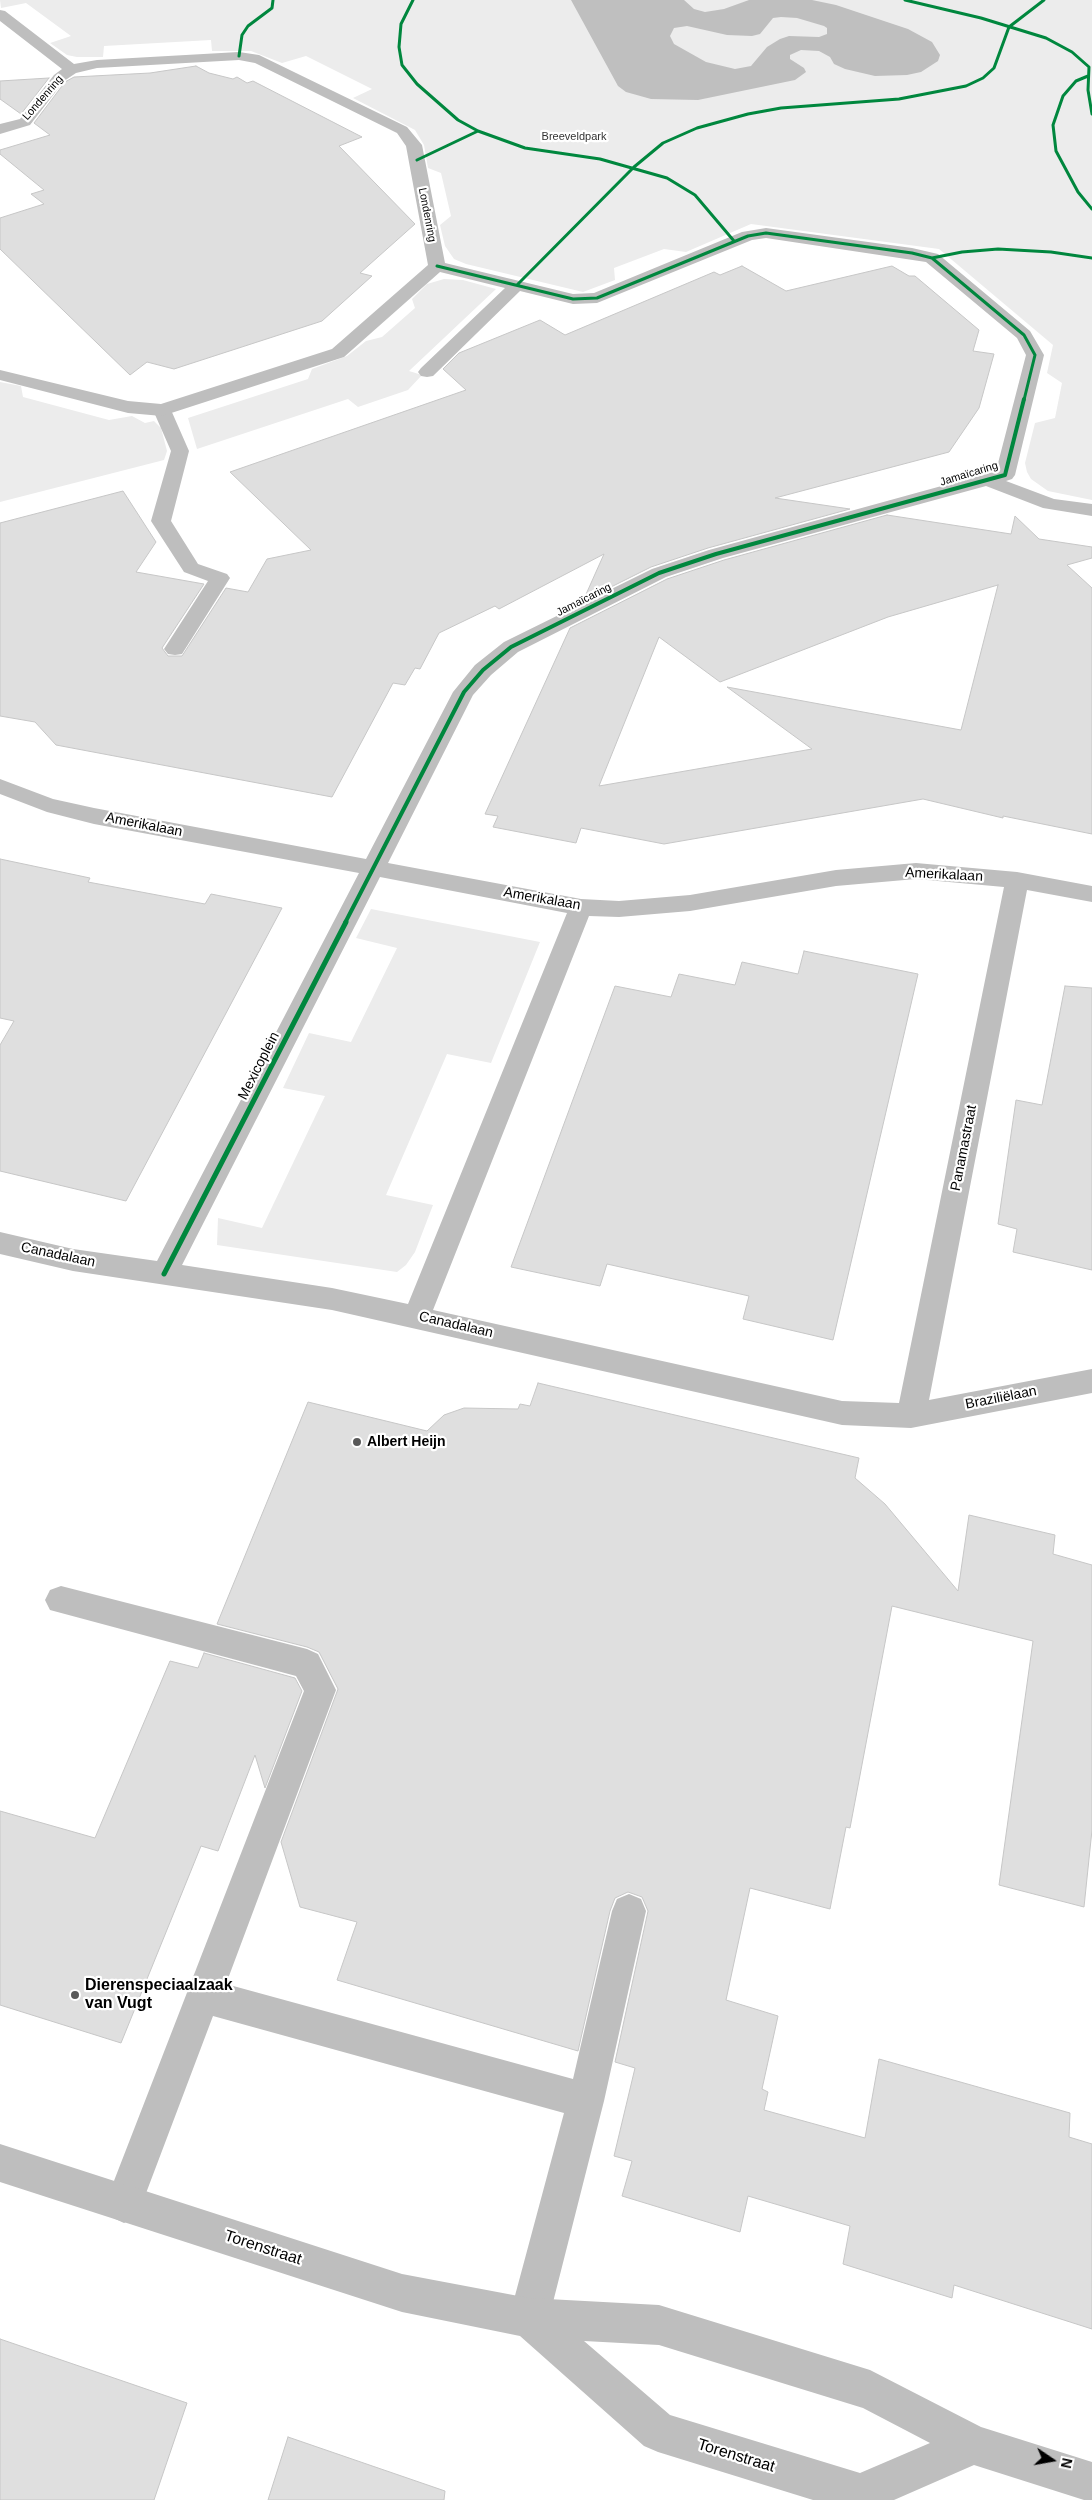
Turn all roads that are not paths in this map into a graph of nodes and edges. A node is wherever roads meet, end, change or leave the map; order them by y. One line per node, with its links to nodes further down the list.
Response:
1 (0, 14): 2 (street)
2 (71, 69): 3 (street, Londenring); 4 (street, Londenring)
3 (0, 129)
4 (437, 266): 5 (street, Jamaïcaring); 8 (street)
5 (517, 286): 6 (street); 9 (street, Jamaïcaring)
6 (426, 372)
7 (0, 375): 8 (street)
8 (162, 410): 11 (street)
9 (987, 480): 10 (street); 13 (street, Jamaïcaring)
10 (1092, 510)
11 (175, 649)
12 (0, 786): 13 (street, Amerikalaan)
13 (374, 868): 16 (street, Amerikalaan); 18 (street, Mexicoplein)
14 (1017, 880): 15 (street, Amerikalaan); 16 (street, Amerikalaan); 21 (street, Panamastraat)
15 (1092, 894)
16 (581, 907): 19 (street)
17 (0, 1243): 18 (street, Canadalaan)
18 (164, 1274): 19 (street, Canadalaan)
19 (417, 1316): 21 (street, Canadalaan)
20 (1092, 1381): 21 (street, Braziliëlaan)
21 (911, 1416)
22 (61, 1600): 24 (street)
23 (629, 1911): 25 (street)
24 (204, 1996): 25 (street); 27 (street)
25 (586, 2101): 28 (street)
26 (0, 2164): 27 (street, Torenstraat)
27 (124, 2204): 28 (street, Torenstraat)
28 (529, 2318): 29 (street, Torenstraat); 29 (street, Torenstraat)
29 (974, 2444): 30 (street, Torenstraat)
30 (1092, 2482)

